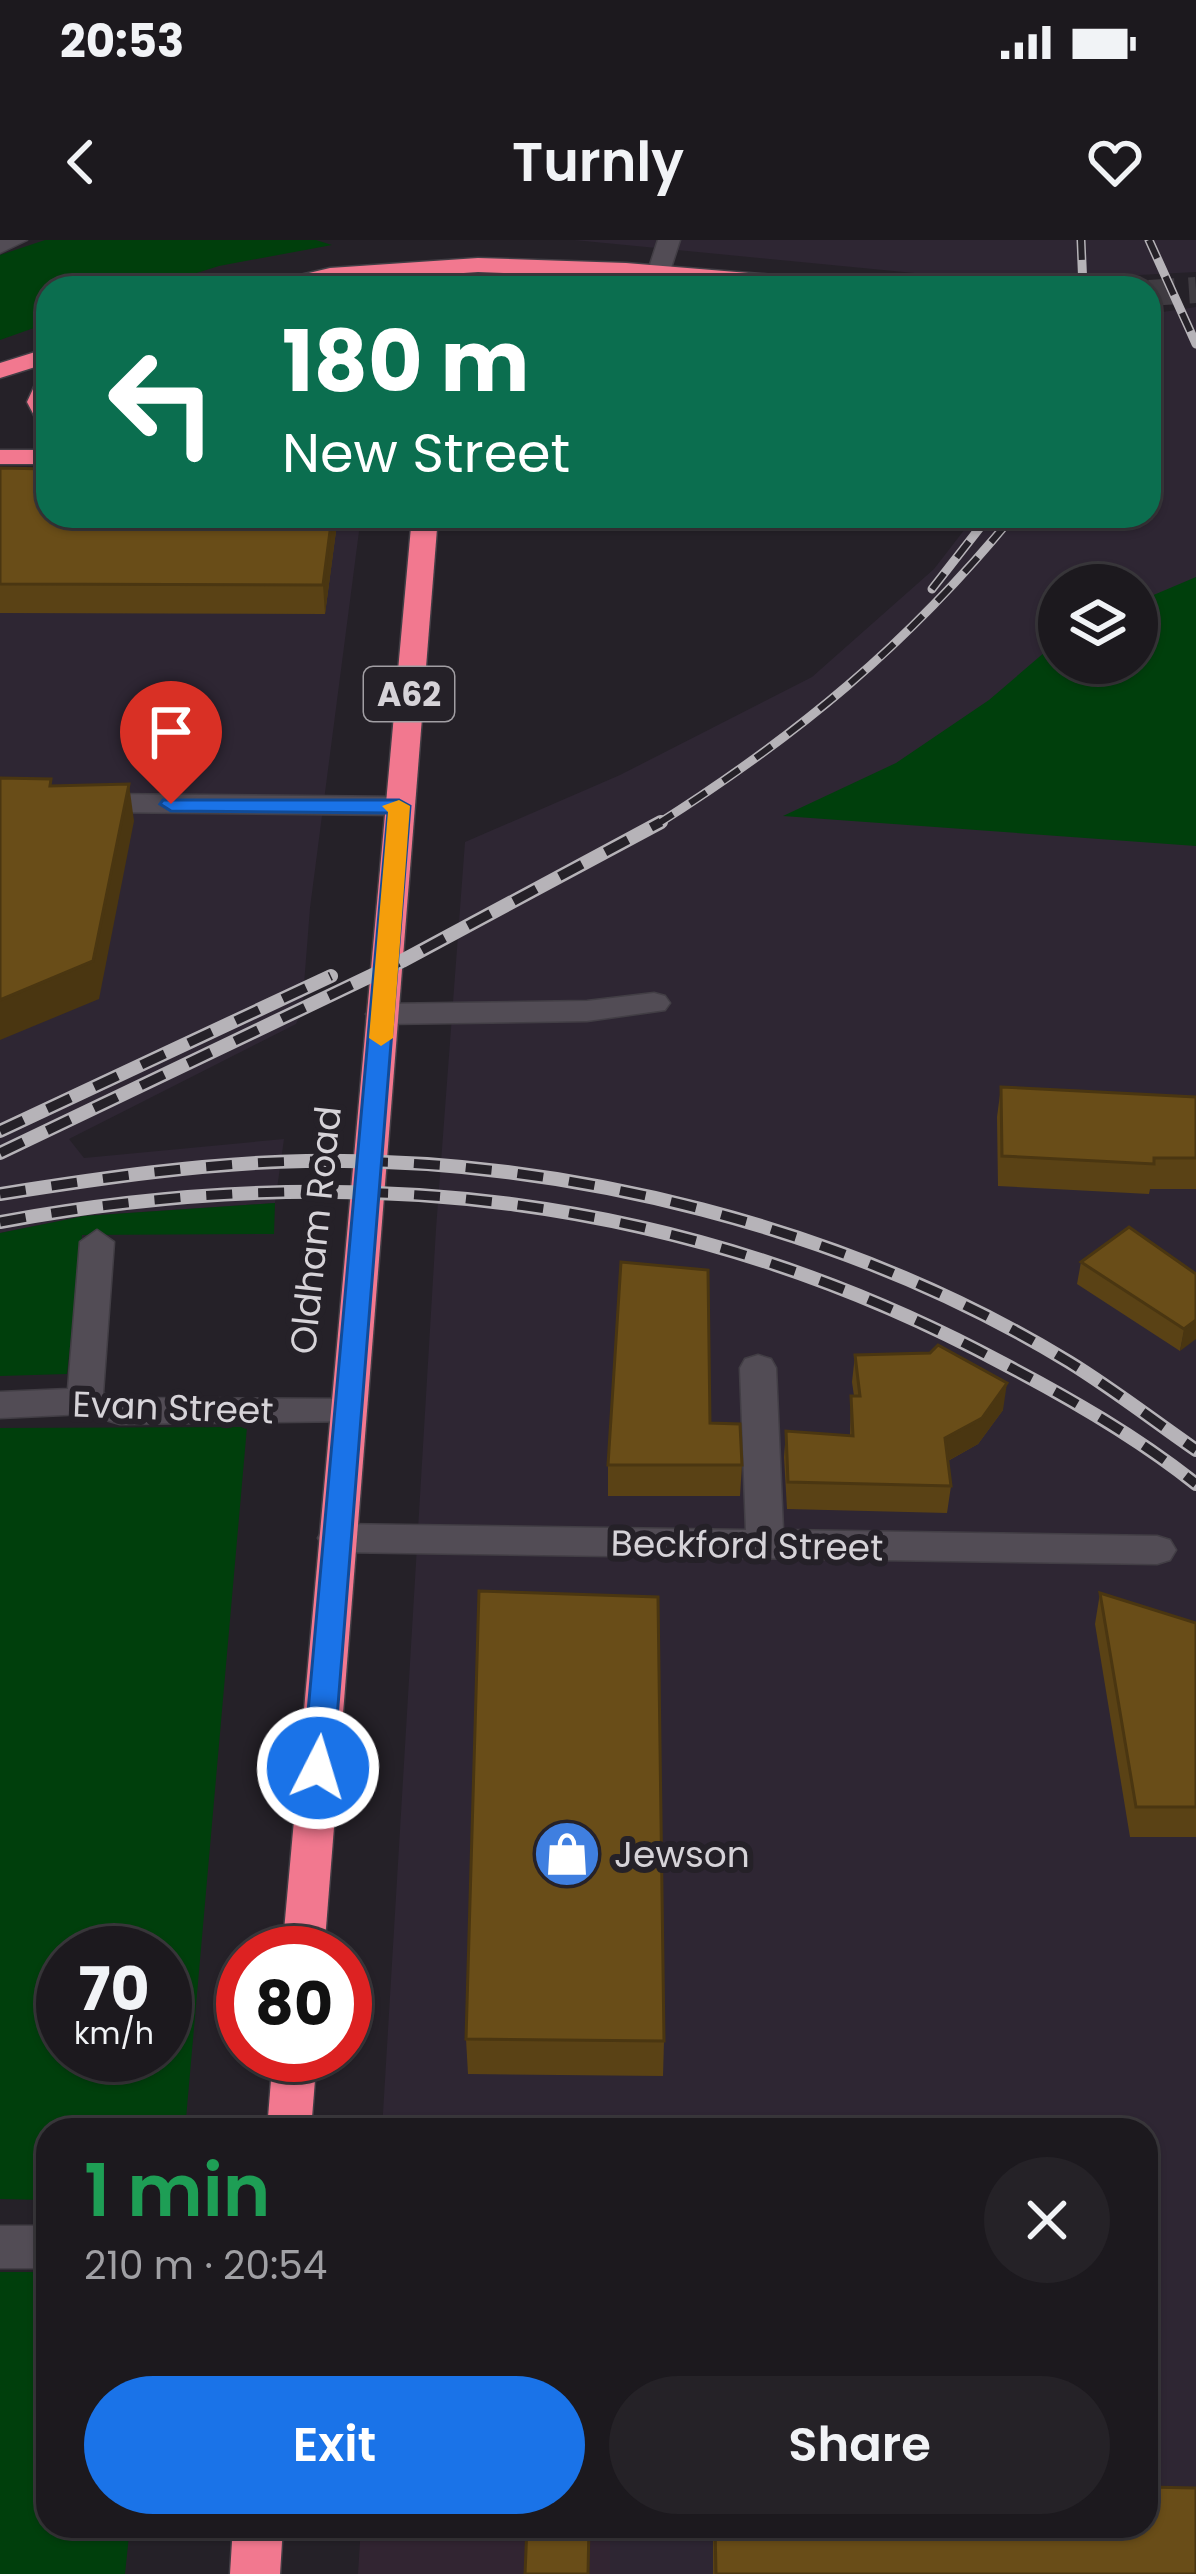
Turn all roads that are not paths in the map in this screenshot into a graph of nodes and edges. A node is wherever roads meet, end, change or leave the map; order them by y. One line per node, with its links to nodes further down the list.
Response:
1 (16, 240): 3 (street)
2 (669, 240): 5 (street)
3 (0, 246)
4 (449, 251): 5 (highway); 6 (highway)
5 (659, 271): 7 (highway)
6 (320, 276)
7 (705, 276)
8 (36, 359): 9 (highway)
9 (0, 371)
10 (0, 457): 11 (highway)
11 (36, 457)
12 (424, 528): 14 (highway, Oldham Road / A62)
13 (0, 802): 14 (street)
14 (399, 806): 16 (highway, Oldham Road / A62)
15 (654, 1003): 16 (street)
16 (382, 1013): 21 (highway, Oldham Road / A62)
17 (97, 1242): 19 (street)
18 (758, 1367): 23 (street)
19 (85, 1401): 20 (street, Evan Street); 21 (street, Evan Street)
20 (0, 1405)
21 (346, 1412): 22 (highway, Oldham Road / A62)
22 (337, 1538): 23 (street, Beckford Street); 25 (highway, Oldham Road / A62)
23 (765, 1545): 24 (street, Beckford Street)
24 (1157, 1550)
25 (305, 1926)
26 (293, 2082): 27 (highway)
27 (290, 2118)
28 (0, 2247): 29 (street)
29 (36, 2247)
30 (258, 2538): 31 (highway)
31 (255, 2574)

